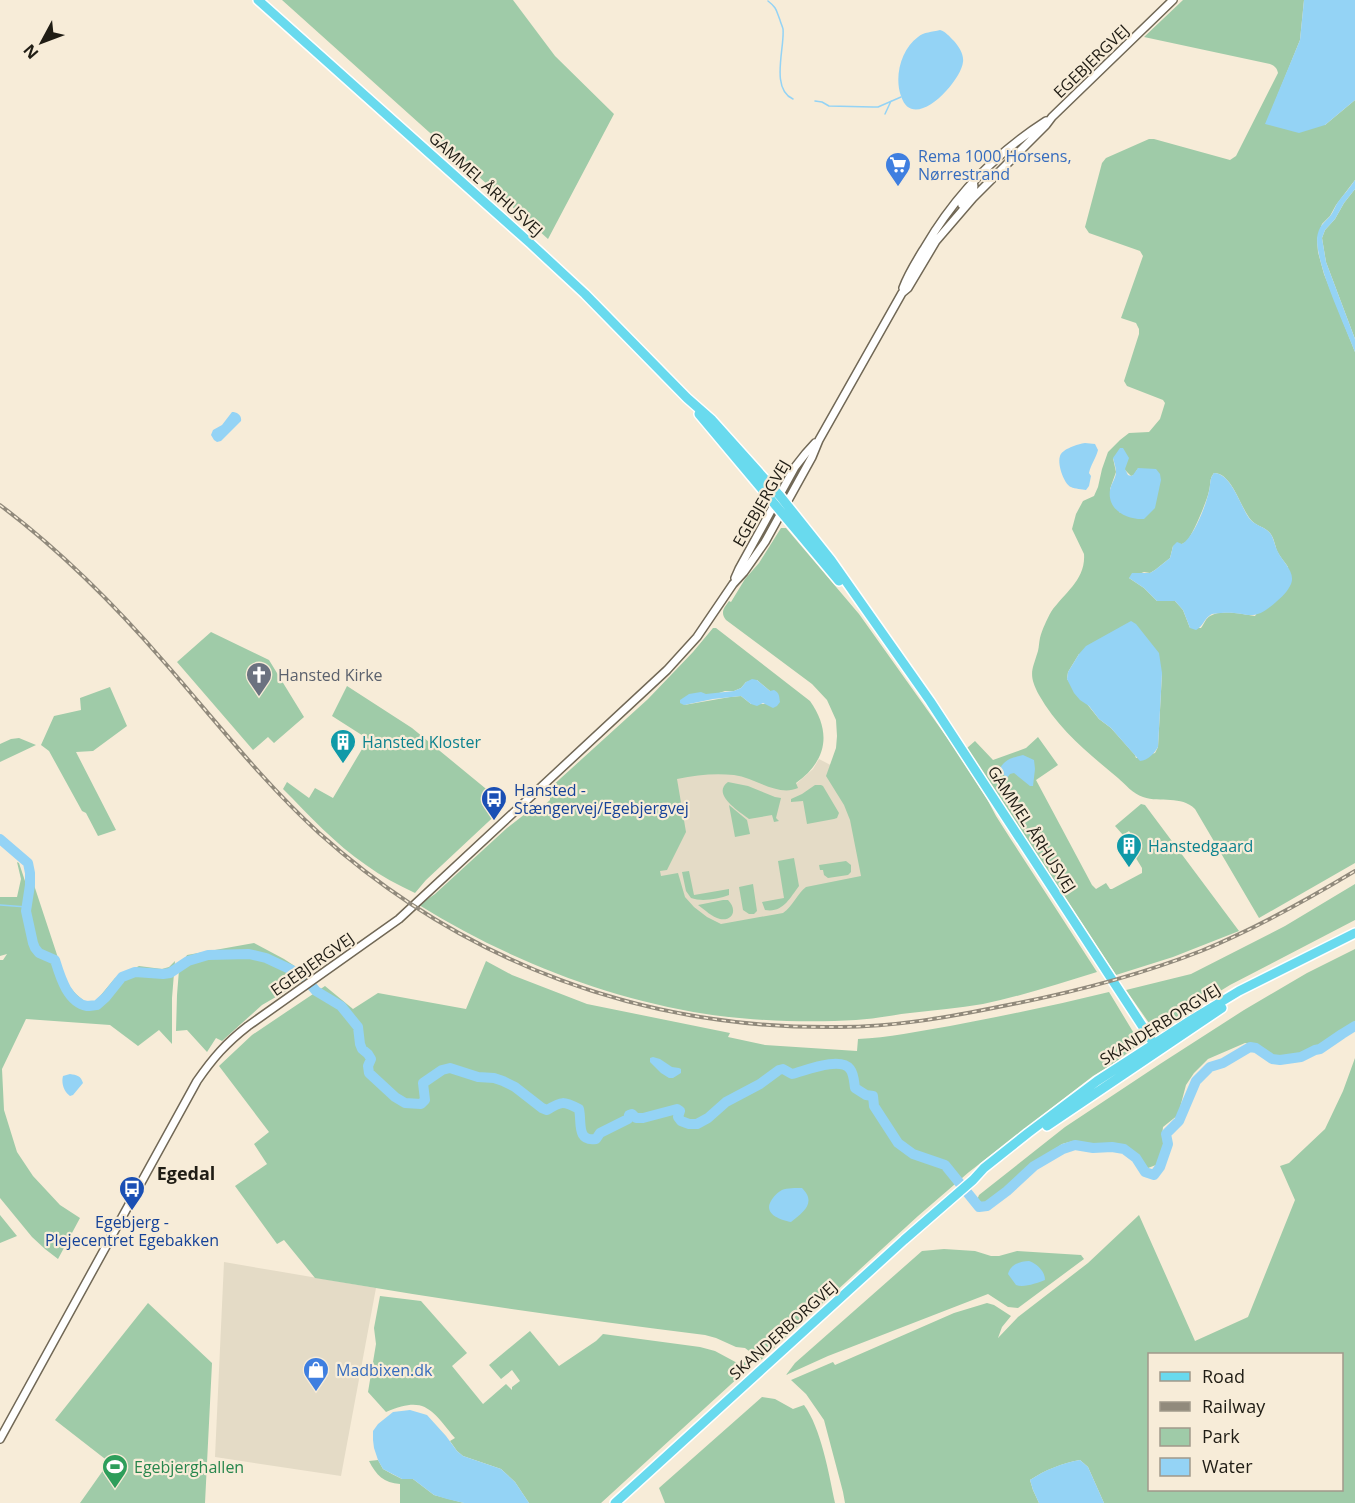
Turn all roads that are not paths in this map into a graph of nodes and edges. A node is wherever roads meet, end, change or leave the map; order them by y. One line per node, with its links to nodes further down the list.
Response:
1 (258, 0): 8 (main road, GAMMEL ÅRHUSVEJ)
2 (1173, 0): 3 (street, EGEBJERGVEJ)
3 (1052, 117): 4 (street, EGEBJERGVEJ); 5 (street, EGEBJERGVEJ)
4 (973, 182): 5 (street); 6 (street, EGEBJERGVEJ)
5 (936, 241): 6 (street, EGEBJERGVEJ)
6 (902, 293): 7 (street, EGEBJERGVEJ)
7 (819, 440): 8 (street, EGEBJERGVEJ); 9 (street, EGEBJERGVEJ)
8 (777, 500): 9 (main road, GAMMEL ÅRHUSVEJ); 10 (street, EGEBJERGVEJ)
9 (784, 509): 10 (street, EGEBJERGVEJ); 12 (main road, GAMMEL ÅRHUSVEJ)
10 (733, 584): 13 (street, EGEBJERGVEJ)
11 (1355, 933): 12 (main road, SKANDERBORGVEJ)
12 (1156, 1047): 14 (main road, SKANDERBORGVEJ)
13 (0, 1439)
14 (615, 1503)

